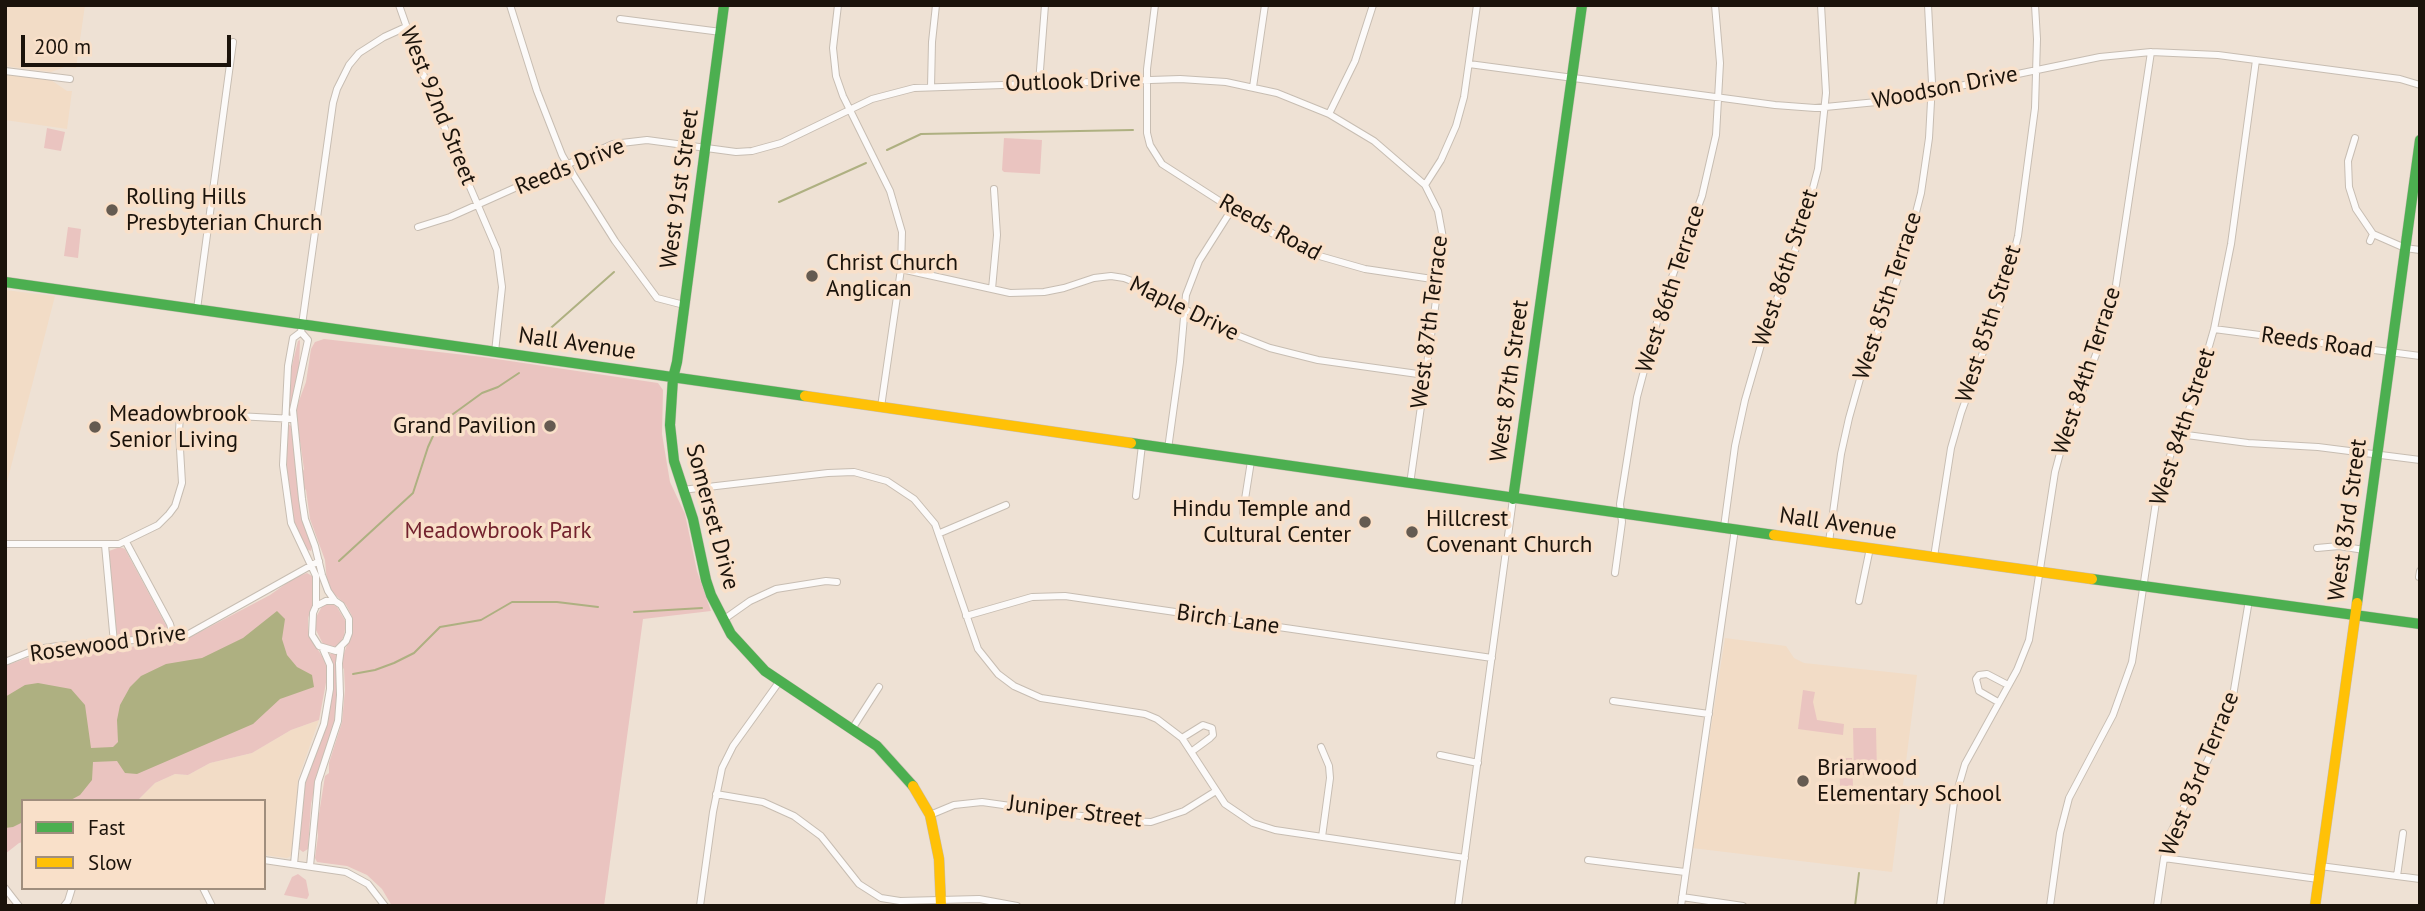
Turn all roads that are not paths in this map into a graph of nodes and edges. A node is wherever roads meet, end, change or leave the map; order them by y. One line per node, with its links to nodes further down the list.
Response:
1 (399, 5): 17 (street, West 92nd Street)
2 (510, 5): 40 (street)
3 (724, 5): 18 (main road, West 91st Street)
4 (838, 5): 35 (street)
5 (936, 5): 30 (street)
6 (1045, 5): 28 (street)
7 (1155, 5): 27 (street, Reeds Road)
8 (1265, 5): 31 (street)
9 (1373, 5): 36 (street)
10 (1477, 5): 22 (street)
11 (1582, 5): 25 (main road, West 87th Street)
12 (1715, 5): 33 (street, West 86th Terrace)
13 (1821, 5): 34 (street, West 86th Street)
14 (1928, 5): 32 (street, West 85th Terrace)
15 (2035, 5): 23 (street, West 85th Street)
16 (620, 19): 18 (street)
17 (406, 27): 43 (street, West 92nd Street); 55 (street)
18 (721, 32): 39 (main road, West 91st Street)
19 (233, 42): 53 (street)
20 (2151, 52): 21 (street, Woodson Drive); 23 (street, Woodson Drive); 91 (street, West 84th Terrace)
21 (2256, 60): 29 (street, Woodson Drive); 56 (street, West 84th Street)
22 (1469, 64): 25 (street, Woodson Drive); 41 (street)
23 (2037, 69): 32 (street, Woodson Drive); 88 (street, West 85th Street)
24 (5, 71): 26 (street)
25 (1572, 78): 33 (street, Woodson Drive); 74 (main road, West 87th Street)
26 (70, 79)
27 (1146, 80): 28 (street, Outlook Drive); 31 (street, Outlook Drive); 44 (street, Reeds Road)
28 (1039, 83): 30 (street, Outlook Drive)
29 (2420, 85)
30 (932, 87): 35 (street, Outlook Drive)
31 (1253, 87): 36 (street, Outlook Drive)
32 (1931, 92): 34 (street, Woodson Drive); 82 (street, West 85th Terrace)
33 (1720, 98): 34 (street, Woodson Drive); 77 (street, West 86th Terrace)
34 (1825, 107): 78 (street, West 86th Street)
35 (849, 110): 39 (street, Outlook Drive); 48 (street)
36 (1328, 114): 41 (street, Outlook Drive)
37 (2355, 138): 46 (street)
38 (2420, 140): 46 (main road, West 83rd Street)
39 (705, 148): 40 (street, Reeds Drive); 52 (main road, West 91st Street)
40 (567, 164): 43 (street, Reeds Drive); 52 (street)
41 (1425, 185): 49 (street, West 87th Terrace)
42 (994, 189): 51 (street)
43 (478, 205): 45 (street, West 92nd Street); 57 (street, West 92nd Street)
44 (1232, 209): 49 (street, Reeds Road); 54 (street)
45 (418, 228)
46 (2405, 248): 47 (street); 58 (main road, West 83rd Street)
47 (2420, 250)
48 (901, 269): 51 (street, Maple Drive); 62 (street)
49 (1439, 280): 60 (street, West 87th Terrace)
50 (5, 282): 53 (main road, Nall Avenue)
51 (992, 289): 54 (street, Maple Drive)
52 (684, 305): 61 (main road, West 91st Street)
53 (197, 309): 55 (main road, Nall Avenue)
54 (1184, 309): 60 (street, Maple Drive); 67 (street)
55 (302, 328): 57 (main road, Nall Avenue); 63 (street); 64 (street)
56 (2214, 329): 58 (street, Reeds Road); 65 (street, West 84th Street)
57 (495, 352): 61 (main road, Nall Avenue)
58 (2391, 353): 59 (street, Reeds Road); 68 (main road, West 83rd Street)
59 (2420, 356)
60 (1426, 375): 71 (street, West 87th Terrace)
61 (673, 378): 62 (main road, Nall Avenue); 72 (main road, Somerset Drive)
62 (881, 407): 66 (main road, Nall Avenue)
63 (293, 419): 64 (street); 89 (street)
64 (284, 420): 81 (street); 90 (street)
65 (2179, 434): 68 (street); 94 (street, West 84th Street)
66 (1142, 445): 67 (main road, Nall Avenue); 73 (street)
67 (1168, 449): 70 (main road, Nall Avenue)
68 (2377, 455): 69 (street); 87 (main road, West 83rd Street)
69 (2420, 460)
70 (1251, 461): 71 (main road, Nall Avenue); 76 (street)
71 (1410, 484): 74 (main road, Nall Avenue)
72 (682, 490): 80 (street); 101 (main road, Somerset Drive)
73 (1136, 496)
74 (1513, 499): 77 (main road, Nall Avenue); 107 (street, West 87th Street)
75 (1006, 505): 80 (street)
76 (1242, 512)
77 (1621, 513): 78 (main road, Nall Avenue); 92 (street, West 86th Terrace)
78 (1724, 527): 79 (main road, Nall Avenue)
79 (1735, 529): 82 (main road, Nall Avenue); 114 (street)
80 (940, 533): 100 (street)
81 (127, 542): 84 (street); 103 (street)
82 (1829, 542): 85 (main road, Nall Avenue)
83 (5, 544): 84 (street)
84 (105, 545): 104 (street)
85 (1870, 548): 88 (main road, Nall Avenue); 97 (street)
86 (2317, 548): 87 (street)
87 (2364, 551): 99 (main road, West 83rd Street)
88 (1934, 557): 91 (main road, Nall Avenue)
89 (319, 561): 90 (street, Rosewood Drive); 96 (street)
90 (312, 565): 98 (street); 103 (street, Rosewood Drive)
91 (2039, 572): 94 (main road, Nall Avenue); 110 (street, West 84th Terrace)
92 (1615, 573)
93 (837, 582): 101 (street)
94 (2144, 586): 95 (main road, Nall Avenue); 152 (street, West 84th Street)
95 (2249, 600): 99 (main road, Nall Avenue); 127 (street, West 83rd Terrace)
96 (335, 601): 98 (street); 105 (street)
97 (1859, 601)
98 (316, 606): 106 (street)
99 (2354, 614): 102 (main road, Nall Avenue); 132 (main road, West 83rd Street)
100 (966, 615): 107 (street, Birch Lane); 116 (street)
101 (723, 620): 109 (main road, Somerset Drive)
102 (2420, 624)
103 (174, 639): 104 (street, Rosewood Drive)
104 (114, 643): 108 (street, Rosewood Drive)
105 (341, 648): 106 (street); 131 (street)
106 (323, 649): 130 (street)
107 (1492, 658): 120 (street, West 87th Street)
108 (5, 662)
109 (779, 682): 115 (main road, Somerset Drive); 122 (street)
110 (2008, 685): 113 (street, West 84th Terrace); 113 (street)
111 (879, 688): 115 (street)
112 (1613, 701): 114 (street)
113 (1998, 702): 151 (street, West 84th Terrace)
114 (1709, 714): 133 (street)
115 (852, 729): 123 (main road, Somerset Drive)
116 (1182, 738): 118 (street); 118 (street)
117 (1321, 747): 125 (street)
118 (1191, 752): 121 (street)
119 (1440, 755): 120 (street)
120 (1478, 763): 126 (street, West 87th Street)
121 (1216, 791): 123 (street, Juniper Street); 125 (street)
122 (716, 794): 141 (street); 146 (street)
123 (930, 815): 141 (main road, Somerset Drive)
124 (2403, 832): 134 (street)
125 (1322, 837): 126 (street)
126 (1465, 858): 148 (street, West 87th Street)
127 (2164, 858): 135 (street); 153 (street, West 83rd Terrace)
128 (266, 860): 130 (street)
129 (1588, 860): 133 (street)
130 (294, 864): 131 (street)
131 (310, 866): 145 (street)
132 (2320, 866): 134 (street); 135 (main road, West 83rd Street)
133 (1685, 872): 140 (street)
134 (2397, 876): 136 (street)
135 (2318, 879): 154 (main road, West 83rd Street)
136 (2420, 879)
137 (5, 888): 142 (street)
138 (71, 890): 143 (street)
139 (203, 890): 144 (street)
140 (1682, 897): 149 (street); 150 (street)
141 (941, 903): 147 (street)
142 (19, 906)
143 (64, 906)
144 (212, 906)
145 (385, 906)
146 (700, 906)
147 (1017, 906)
148 (1458, 906)
149 (1681, 906)
150 (1743, 906)
151 (1940, 906)
152 (2050, 906)
153 (2157, 906)
154 (2315, 906)

